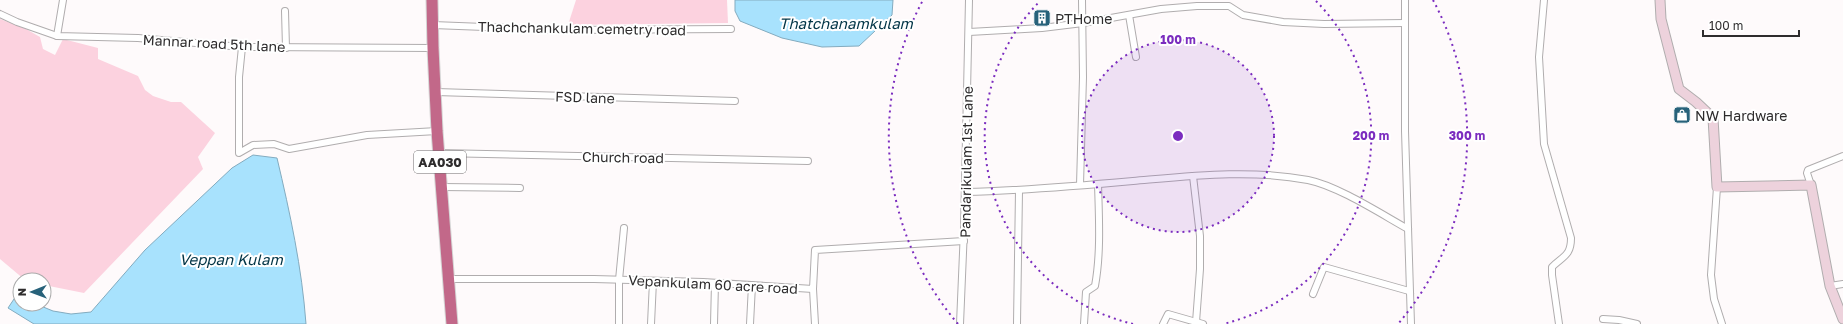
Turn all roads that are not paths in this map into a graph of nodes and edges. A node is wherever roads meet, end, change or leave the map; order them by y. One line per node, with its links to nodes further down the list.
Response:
1 (63, 0): 16 (street)
2 (432, 0): 13 (highway, AA030)
3 (969, 0): 15 (street, Pandarikulam 1st Lane)
4 (1082, 0): 11 (street)
5 (1405, 0): 12 (street)
6 (1544, 0): 64 (street)
7 (1660, 0): 31 (street)
8 (285, 10): 18 (street)
9 (0, 14): 16 (street, Mannar road 5th lane)
10 (1129, 15): 11 (street); 12 (street); 20 (street)
11 (1083, 23): 15 (street); 29 (street)
12 (1405, 23): 37 (street)
13 (433, 25): 14 (street, Thachchankulam cemetry road); 19 (highway, AA030)
14 (731, 29)
15 (969, 32): 35 (street, Pandarikulam 1st Lane)
16 (57, 36): 17 (street, Mannar road 5th lane)
17 (242, 47): 18 (street, Mannar road 5th lane); 23 (street)
18 (286, 48): 19 (street, Mannar road 5th lane)
19 (433, 48): 21 (highway, AA030)
20 (1136, 57)
21 (436, 92): 22 (street, FSD lane); 23 (highway, AA030)
22 (735, 101)
23 (437, 131): 24 (highway, AA030)
24 (439, 153): 26 (street, Church road); 32 (highway, AA030)
25 (1843, 156): 30 (street)
26 (808, 161)
27 (1193, 176): 28 (street); 37 (street); 51 (street)
28 (1098, 184): 29 (street); 60 (street)
29 (1080, 185): 34 (street)
30 (1812, 185): 31 (street); 45 (street)
31 (1717, 187): 66 (street)
32 (442, 188): 33 (street); 39 (highway, AA030)
33 (520, 188)
34 (1019, 191): 35 (street); 59 (street)
35 (965, 192): 38 (street, Pandarikulam 1st Lane)
36 (624, 228): 40 (street)
37 (1408, 229): 48 (street)
38 (964, 241): 46 (street, Vepankulam 60 acre road); 58 (street, Pandarikulam 1st Lane)
39 (449, 279): 40 (street, Vepankulam 60 acre road); 52 (highway, AA030)
40 (619, 280): 41 (street, Vepankulam 60 acre road); 53 (street)
41 (653, 282): 42 (street, Vepankulam 60 acre road); 54 (street)
42 (715, 283): 44 (street, Vepankulam 60 acre road); 55 (street)
43 (1843, 284): 45 (street)
44 (752, 285): 46 (street, Vepankulam 60 acre road); 56 (street)
45 (1830, 286): 50 (street)
46 (813, 289): 57 (street)
47 (1313, 294): 48 (street)
48 (1410, 295): 63 (street)
49 (1603, 319): 65 (street)
50 (1843, 319)
51 (1196, 322): 61 (street); 62 (street)
52 (452, 324)
53 (619, 324)
54 (651, 324)
55 (714, 324)
56 (750, 324)
57 (815, 324)
58 (960, 324)
59 (1017, 324)
60 (1084, 324)
61 (1163, 324)
62 (1203, 324)
63 (1411, 324)
64 (1559, 324)
65 (1637, 324)
66 (1722, 324)

